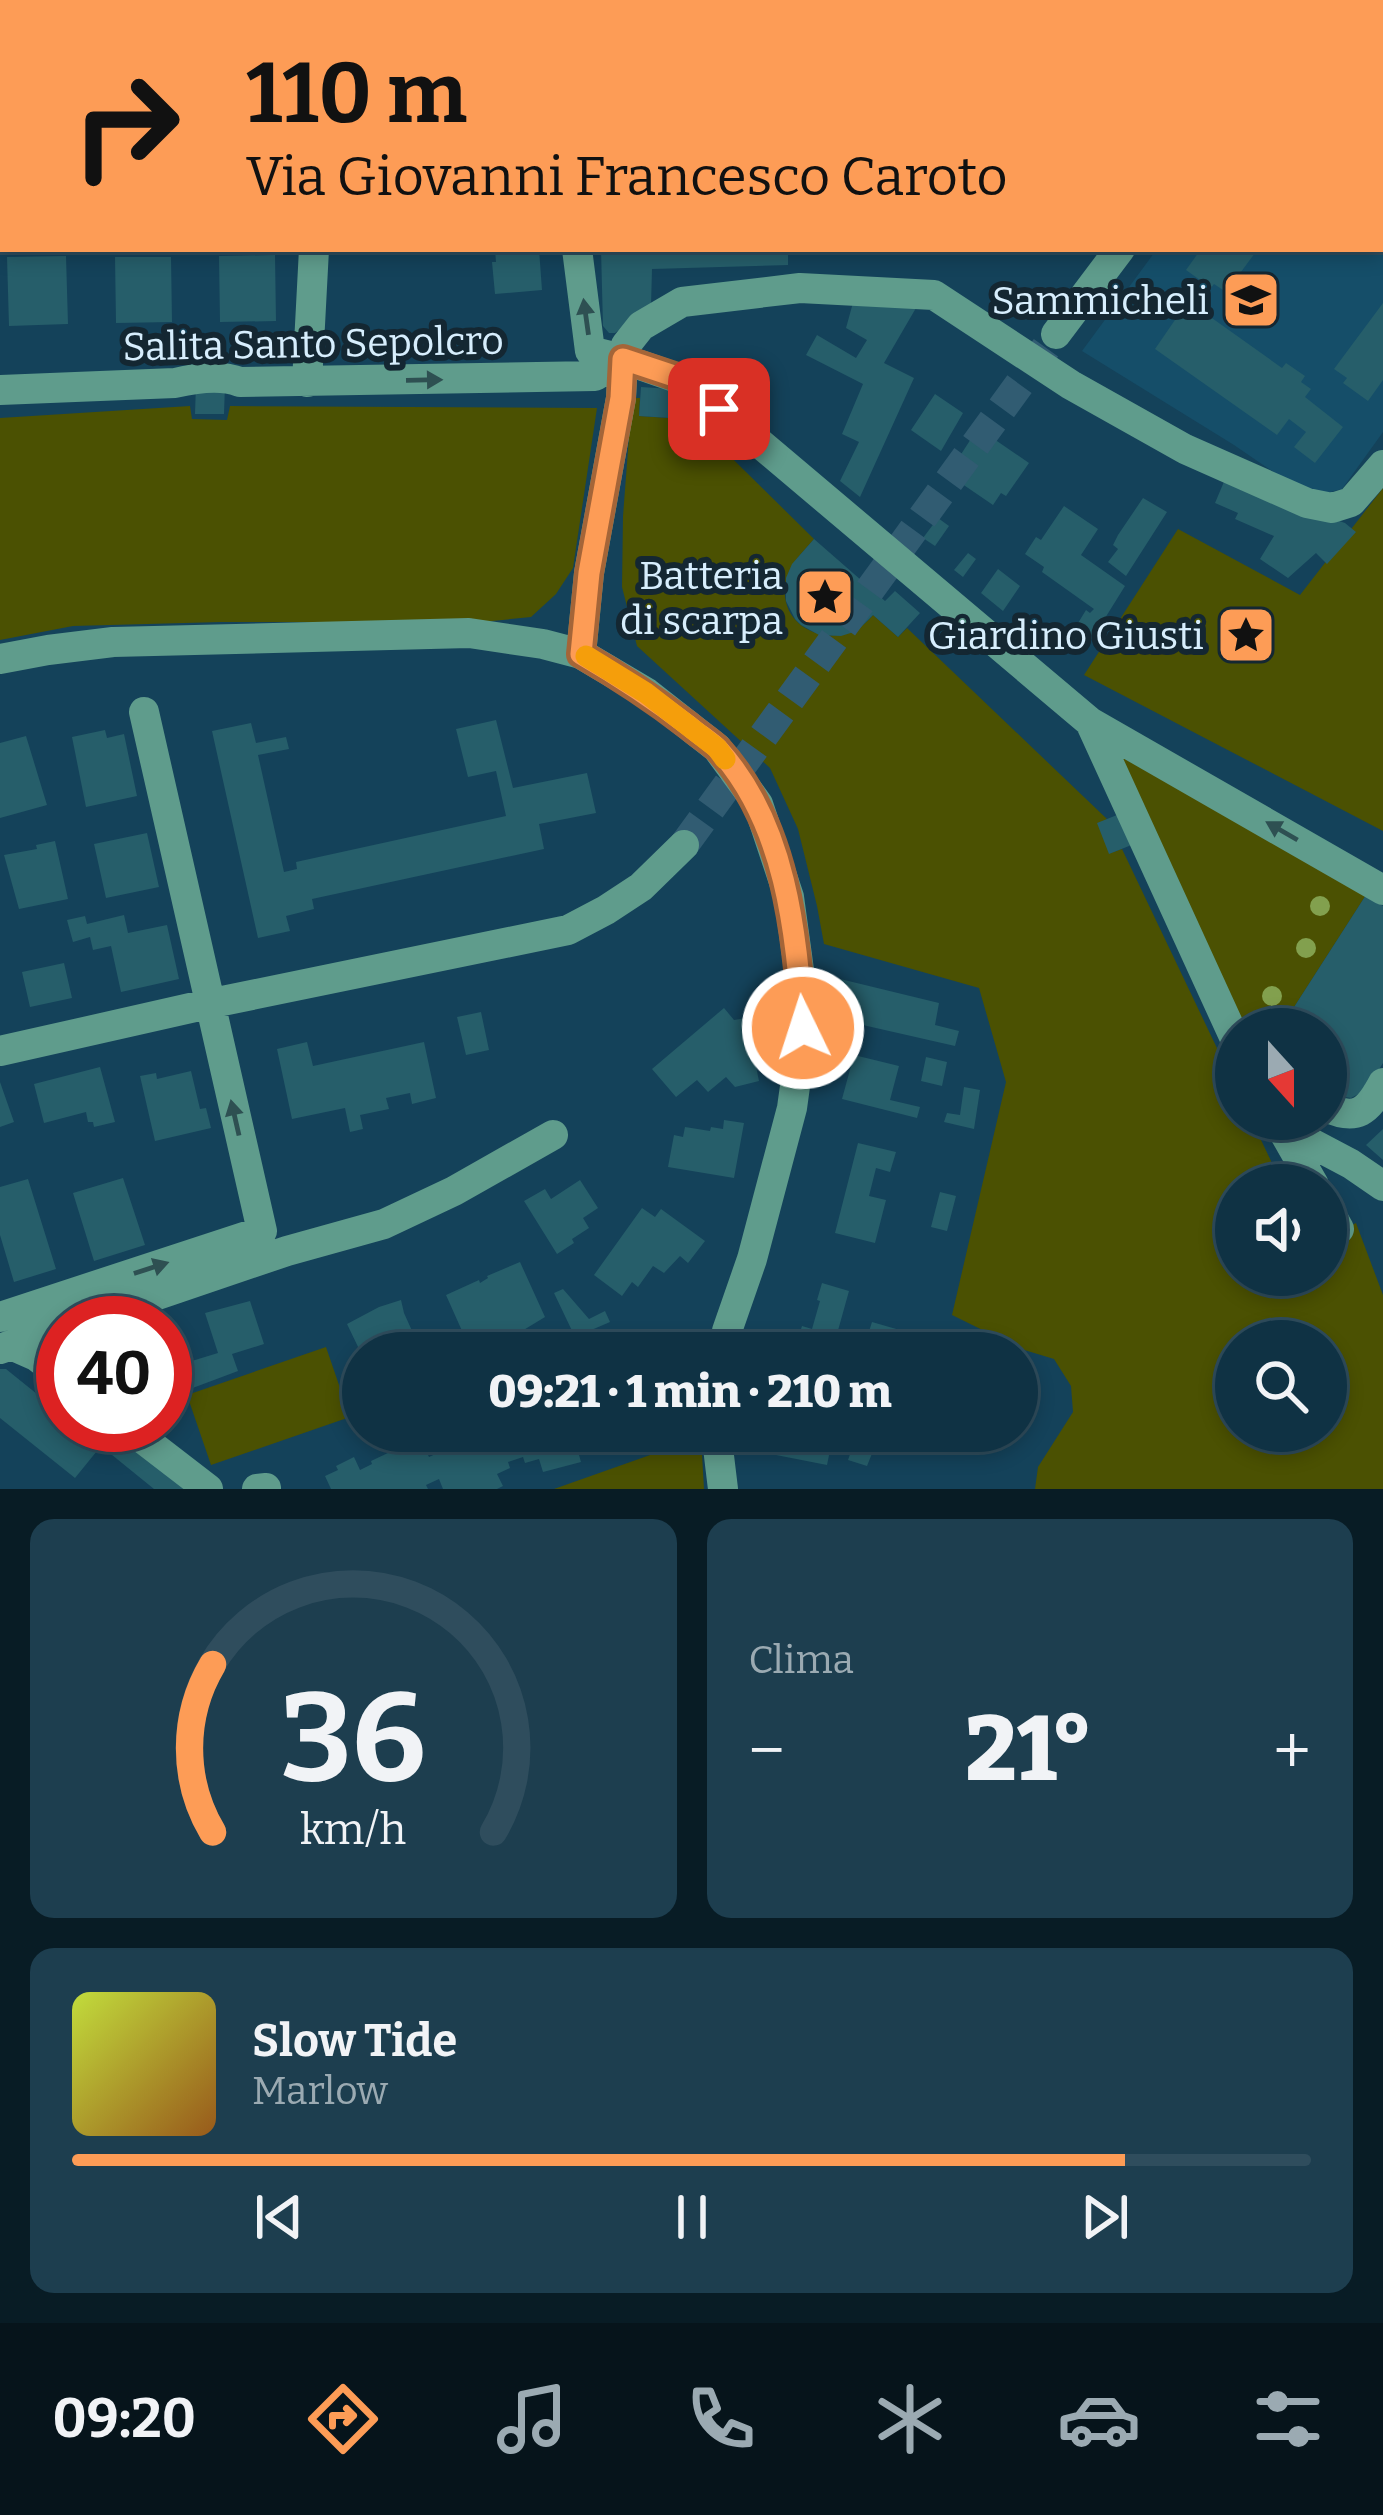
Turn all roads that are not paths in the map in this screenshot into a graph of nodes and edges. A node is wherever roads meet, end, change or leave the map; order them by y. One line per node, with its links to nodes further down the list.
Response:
1 (314, 252): 6 (street)
2 (577, 252): 5 (street, one-way to 2)
3 (1118, 252): 4 (street)
4 (1056, 334)
5 (623, 359): 6 (street, Salita Santo Sepolcro, one-way to 5); 8 (street); 9 (street); 12 (street)
6 (307, 382): 7 (street, Salita Santo Sepolcro)
7 (0, 390)
8 (1383, 465)
9 (581, 654): 10 (street); 25 (street)
10 (0, 659)
11 (144, 712): 15 (street)
12 (1090, 722): 14 (street, one-way to 12); 16 (street)
13 (684, 845): 15 (street)
14 (1383, 890)
15 (208, 1004): 17 (street); 26 (street, one-way to 15)
16 (1221, 1008)
17 (0, 1051)
18 (1383, 1083): 19 (street)
19 (1347, 1115)
20 (553, 1135): 23 (street)
21 (1309, 1140): 22 (street)
22 (1383, 1186)
23 (154, 1296)
24 (36, 1332): 26 (street)
25 (728, 1332)
26 (4, 1337): 27 (street)
27 (36, 1355)
28 (160, 1452): 31 (street)
29 (719, 1452): 33 (street)
30 (266, 1488): 32 (street)
31 (208, 1489)
32 (257, 1489)
33 (723, 1489)

